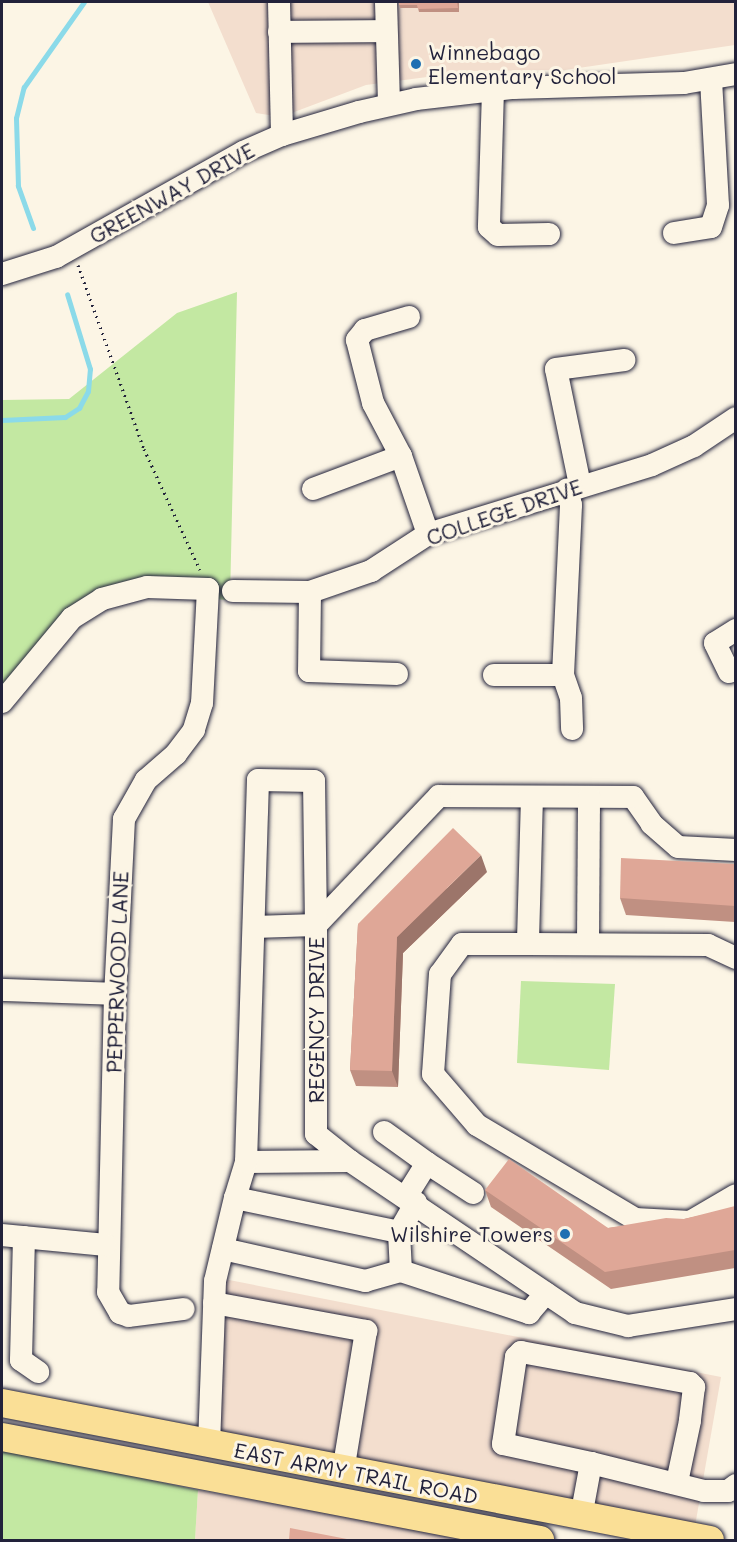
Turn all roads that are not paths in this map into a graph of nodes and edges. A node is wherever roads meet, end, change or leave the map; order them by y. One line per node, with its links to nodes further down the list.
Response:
1 (279, 2): 4 (street)
2 (386, 2): 3 (street)
3 (386, 31): 4 (street); 8 (street)
4 (279, 32): 9 (street)
5 (735, 74): 6 (street, GREENWAY DRIVE)
6 (711, 80): 7 (street, GREENWAY DRIVE); 10 (street)
7 (493, 90): 8 (street, GREENWAY DRIVE); 11 (street)
8 (389, 104): 9 (street, GREENWAY DRIVE)
9 (282, 135): 12 (street, GREENWAY DRIVE)
10 (674, 233)
11 (549, 234)
12 (2, 274)
13 (409, 317): 16 (street)
14 (624, 360): 17 (street)
15 (733, 426): 17 (street, COLLEGE DRIVE)
16 (402, 456): 18 (street); 19 (street)
17 (574, 487): 19 (street, COLLEGE DRIVE); 26 (street)
18 (314, 489)
19 (428, 534): 21 (street, COLLEGE DRIVE)
20 (233, 591): 21 (street, COLLEGE DRIVE)
21 (310, 592): 24 (street)
22 (735, 630): 23 (street)
23 (729, 672)
24 (397, 674)
25 (494, 675): 26 (street)
26 (563, 675): 28 (street)
27 (2, 702): 38 (street, PEPPERWOOD LANE)
28 (572, 729)
29 (532, 796): 30 (street, REGENCY DRIVE); 32 (street, REGENCY DRIVE); 34 (street)
30 (589, 797): 31 (street, REGENCY DRIVE); 35 (street)
31 (735, 850)
32 (316, 925): 33 (street); 33 (street); 40 (street, REGENCY DRIVE)
33 (254, 927): 41 (street)
34 (528, 944): 35 (street); 44 (street)
35 (588, 944): 36 (street)
36 (735, 958)
37 (2, 990): 38 (street)
38 (115, 994): 50 (street, PEPPERWOOD LANE)
39 (384, 1132): 42 (street)
40 (350, 1161): 41 (street); 46 (street, REGENCY DRIVE)
41 (246, 1162): 45 (street)
42 (427, 1163): 43 (street); 46 (street)
43 (472, 1192)
44 (735, 1195)
45 (235, 1198): 47 (street); 51 (street)
46 (411, 1200): 47 (street); 53 (street, REGENCY DRIVE)
47 (399, 1233): 52 (street)
48 (2, 1235): 49 (street)
49 (24, 1237): 50 (street); 57 (street)
50 (106, 1245): 55 (street, PEPPERWOOD LANE)
51 (223, 1249): 52 (street); 54 (street)
52 (401, 1271): 53 (street)
53 (546, 1293): 56 (street, REGENCY DRIVE)
54 (214, 1303): 60 (street); 62 (street)
55 (184, 1309)
56 (735, 1309)
57 (38, 1372)
58 (2, 1403): 60 (main road, EAST ARMY TRAIL ROAD)
59 (2, 1437): 66 (main road, EAST ARMY TRAIL ROAD)
60 (209, 1445): 62 (main road, EAST ARMY TRAIL ROAD)
61 (591, 1463): 63 (street); 63 (street); 65 (street)
62 (343, 1471): 65 (main road, EAST ARMY TRAIL ROAD)
63 (677, 1482): 64 (street)
64 (735, 1485)
65 (581, 1517): 67 (main road, EAST ARMY TRAIL ROAD)
66 (540, 1540)
67 (710, 1540)

